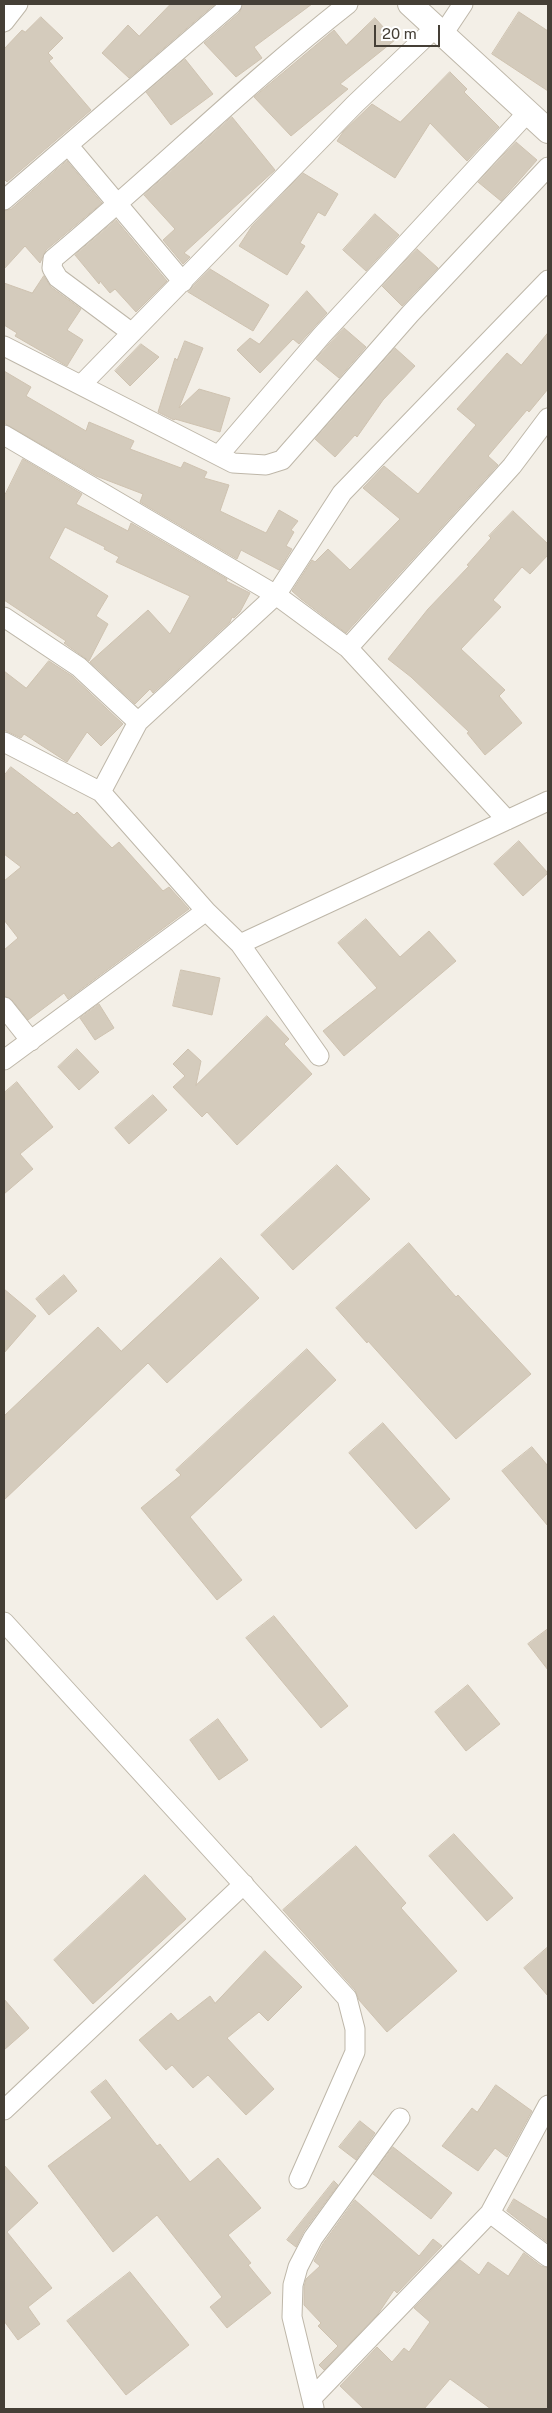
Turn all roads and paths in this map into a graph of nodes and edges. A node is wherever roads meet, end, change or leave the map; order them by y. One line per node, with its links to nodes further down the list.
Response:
1 (18, 4): 6 (street)
2 (232, 4): 10 (street)
3 (348, 4): 13 (street)
4 (410, 4): 7 (street)
5 (463, 4): 7 (street)
6 (4, 22)
7 (439, 30): 8 (street); 15 (street)
8 (528, 112): 9 (street); 21 (street)
9 (548, 131)
10 (68, 145): 12 (street); 13 (street)
11 (548, 167): 21 (street)
12 (4, 200)
13 (118, 205): 15 (street); 16 (street)
14 (548, 280): 22 (street)
15 (183, 282): 16 (street)
16 (132, 333): 18 (street)
17 (4, 346): 18 (street)
18 (81, 385): 21 (street)
19 (548, 418): 24 (street)
20 (4, 435): 22 (street)
21 (219, 455)
22 (276, 595): 24 (street); 25 (street)
23 (4, 617): 25 (street)
24 (348, 648): 29 (street)
25 (138, 722): 27 (street)
26 (4, 742): 27 (street)
27 (101, 792): 30 (street)
28 (548, 801): 29 (street)
29 (507, 820): 31 (street)
30 (206, 911): 31 (street); 33 (street)
31 (240, 944): 34 (street)
32 (4, 1007): 33 (street)
33 (31, 1040): 35 (street)
34 (319, 1056)
35 (4, 1060)
36 (4, 1622): 37 (street)
37 (244, 1884): 39 (street); 41 (street)
38 (548, 2105): 42 (street)
39 (4, 2110)
40 (400, 2118): 44 (street)
41 (299, 2179)
42 (490, 2213): 43 (street); 44 (street)
43 (548, 2257)
44 (313, 2404)

